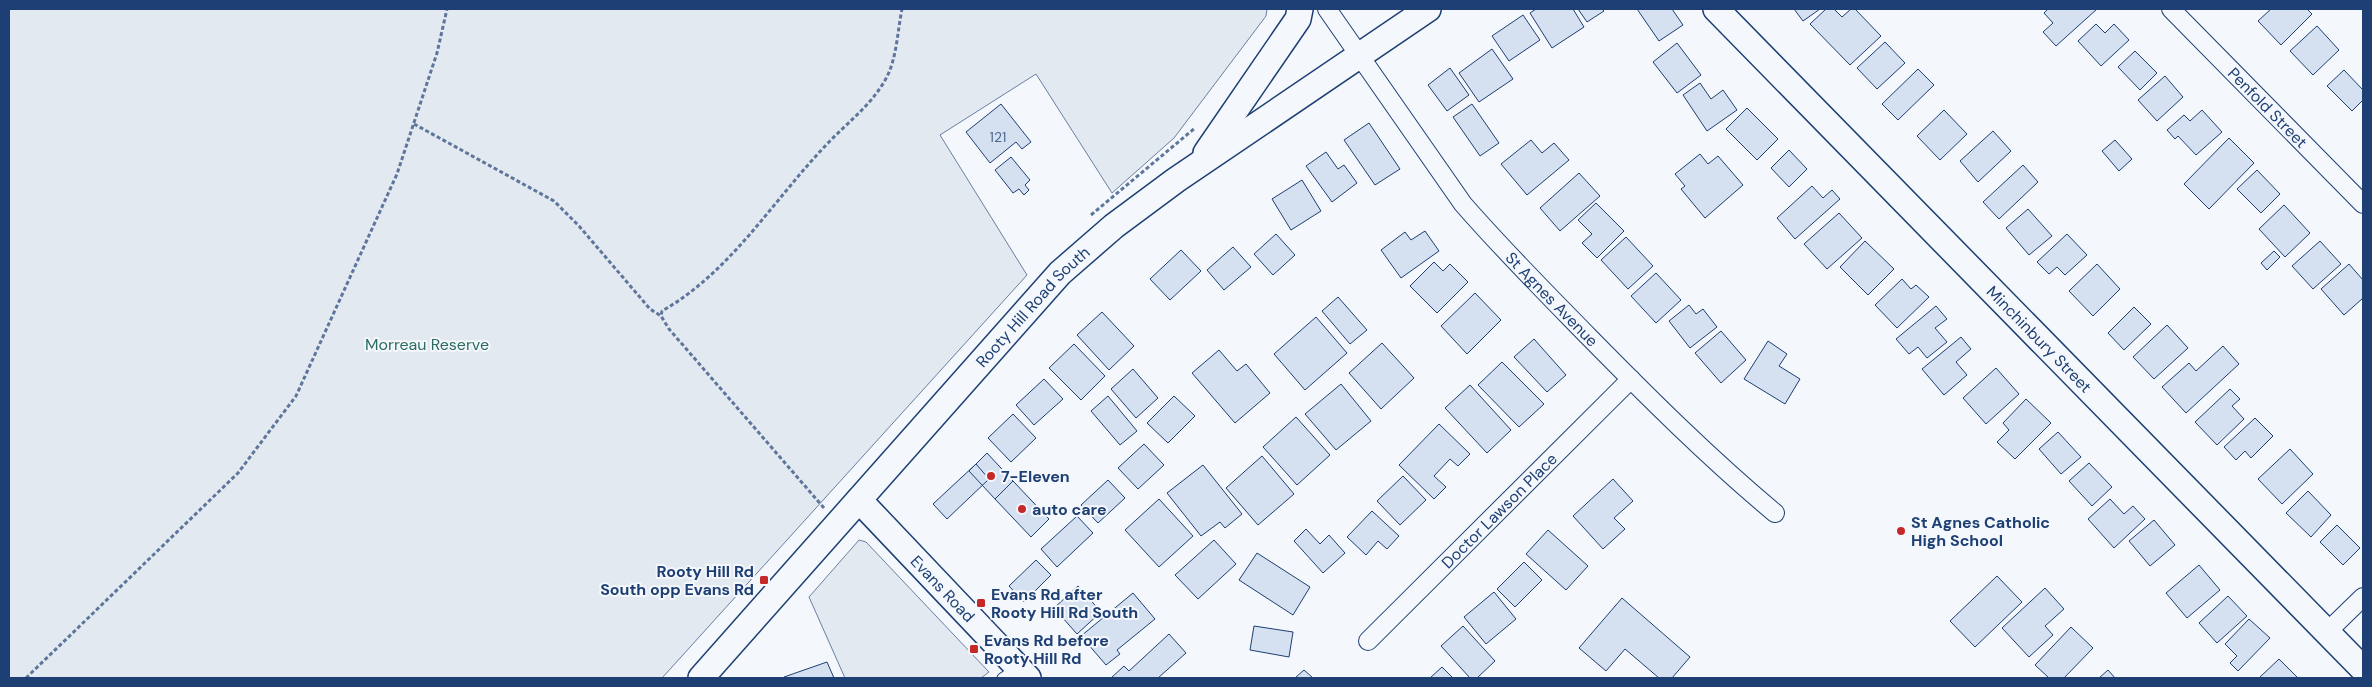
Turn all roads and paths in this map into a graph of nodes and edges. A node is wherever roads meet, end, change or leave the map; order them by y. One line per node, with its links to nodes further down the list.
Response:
1 (447, 9): 9 (path)
2 (902, 9): 14 (path)
3 (1300, 9): 11 (main road)
4 (1327, 9): 8 (street, St Agnes Avenue)
5 (1428, 9): 8 (main road, Rooty Hill Road South)
6 (1716, 9): 20 (main road, Minchinbury Street)
7 (2171, 9): 12 (street, Penfold Street)
8 (1359, 56): 11 (main road, Rooty Hill Road South); 15 (street, St Agnes Avenue)
9 (414, 124): 14 (path); 24 (path)
10 (1197, 126): 13 (path)
11 (1197, 166): 16 (main road, Rooty Hill Road South)
12 (2363, 204)
13 (1086, 220)
14 (661, 316): 17 (path)
15 (1631, 379): 18 (street, St Agnes Avenue); 21 (street, Doctor Lawson Place)
16 (859, 500): 23 (main road, Evans Road); 25 (main road, Rooty Hill Road South)
17 (825, 509)
18 (1775, 513)
19 (2363, 596): 20 (street)
20 (2327, 632): 22 (main road, Minchinbury Street)
21 (1368, 641)
22 (2363, 669)
23 (1016, 675)
24 (26, 678)
25 (701, 678)

